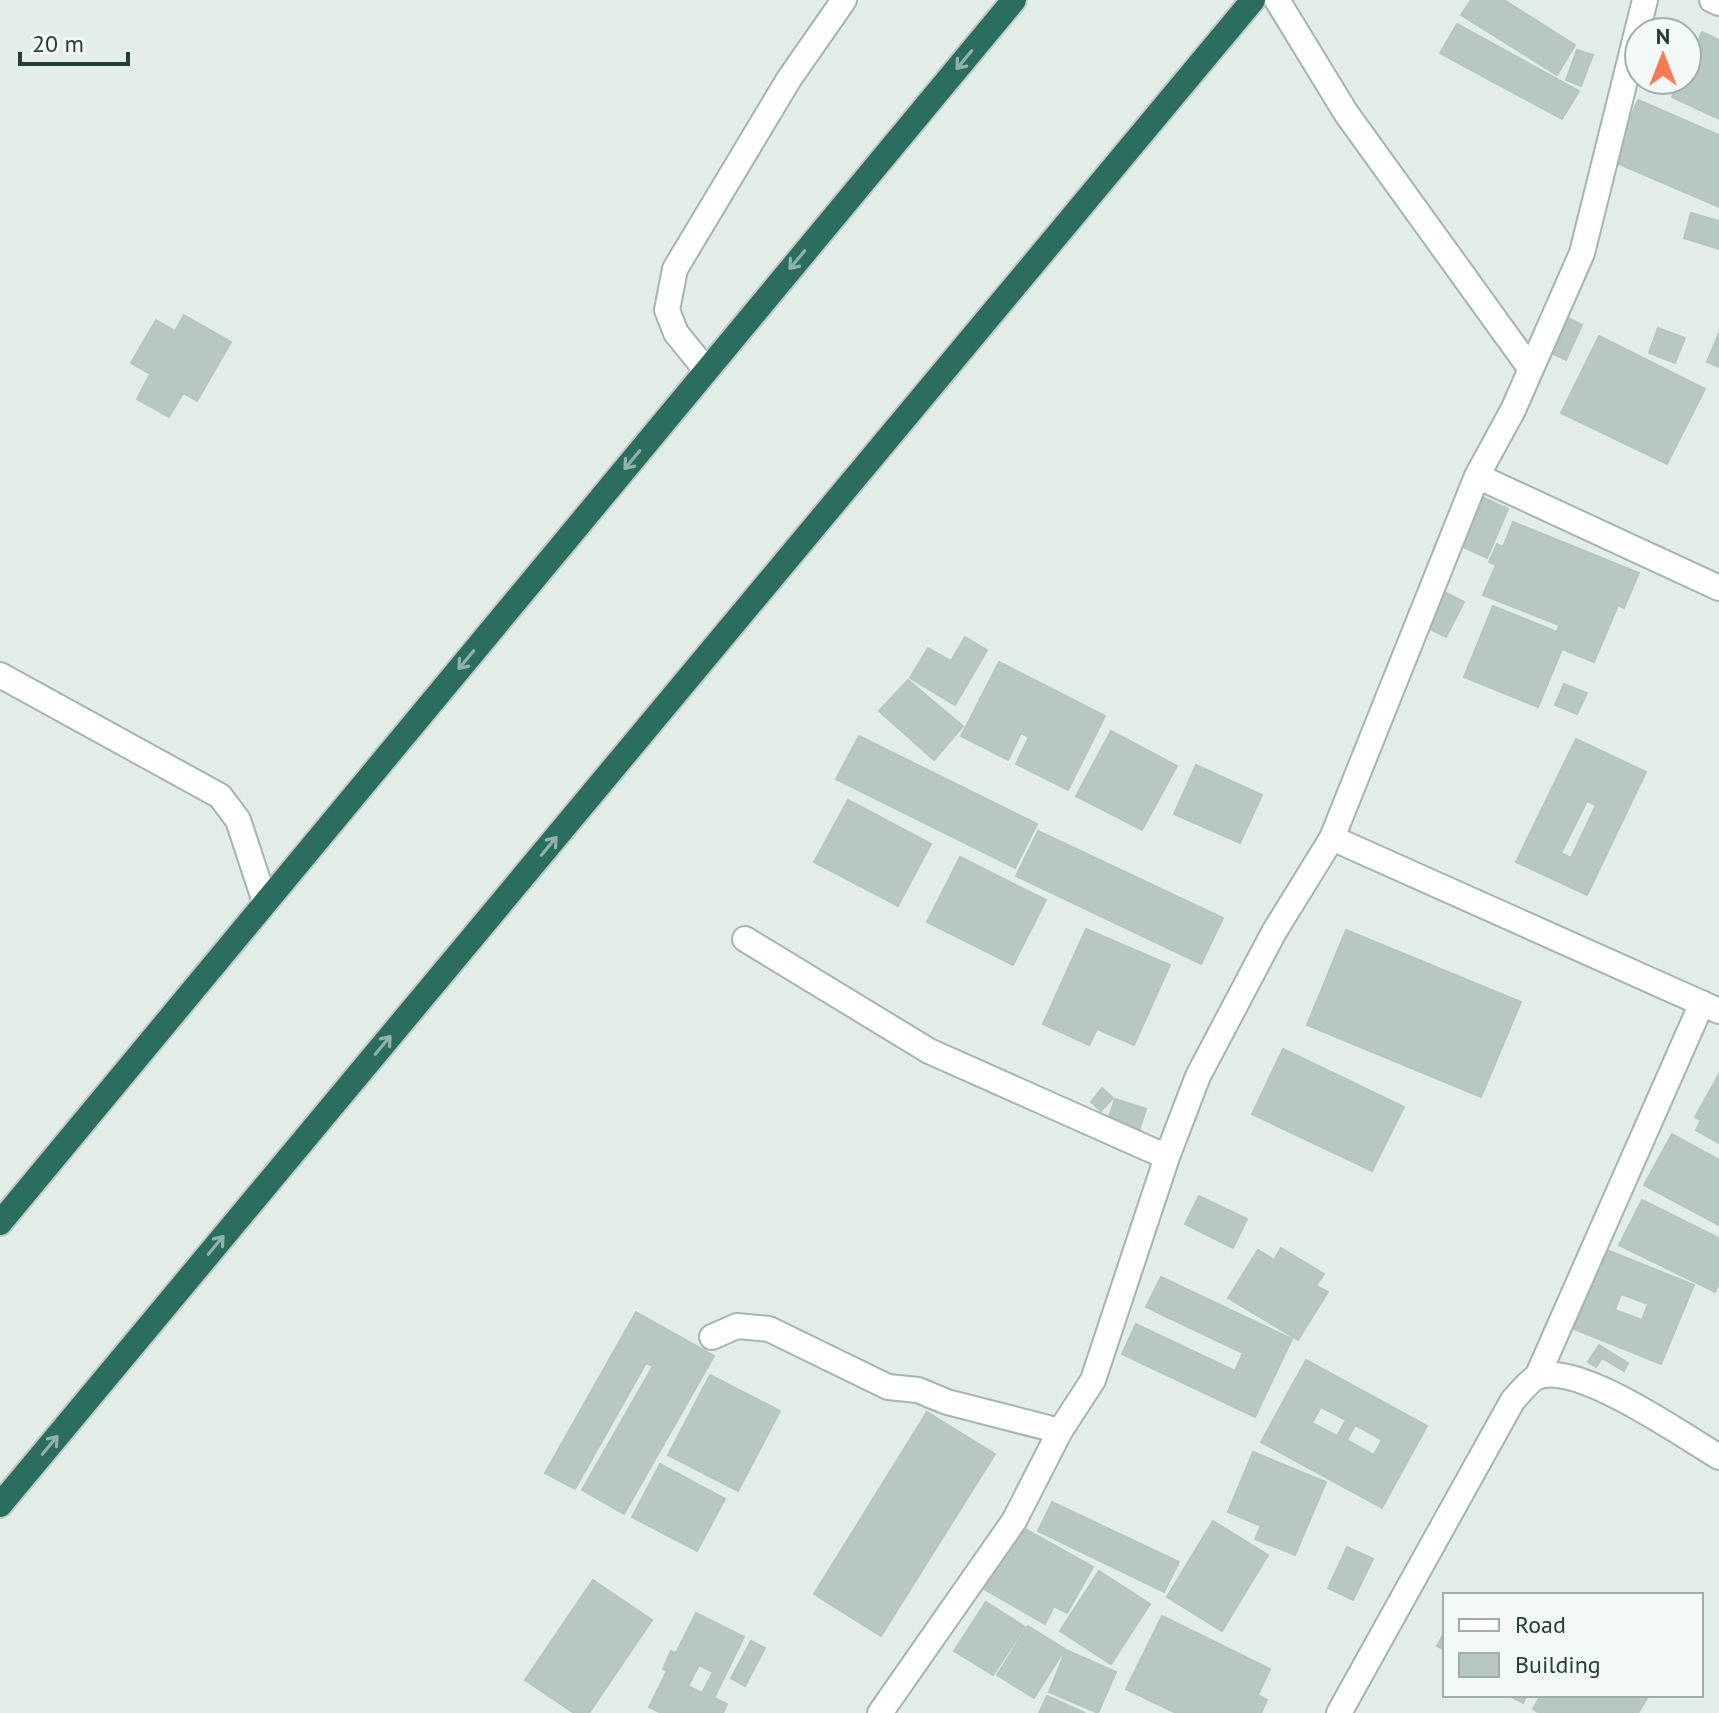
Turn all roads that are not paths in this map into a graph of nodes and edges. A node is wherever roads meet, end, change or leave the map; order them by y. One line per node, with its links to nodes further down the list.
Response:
1 (844, 0): 9 (street)
2 (1014, 0): 9 (highway, one-way to 9)
3 (1253, 0): 23 (highway, one-way to 3)
4 (1277, 0): 8 (street)
5 (1645, 0): 8 (street)
6 (1712, 0): 7 (street)
7 (1719, 3)
8 (1530, 368): 10 (street)
9 (706, 370): 14 (highway, one-way to 14)
10 (1477, 476): 11 (street); 13 (street)
11 (1719, 588)
12 (0, 675): 14 (street)
13 (1332, 838): 16 (street); 17 (street)
14 (265, 902): 18 (highway)
15 (745, 939): 17 (street)
16 (1710, 1007): 20 (street)
17 (1167, 1157): 21 (street)
18 (0, 1223)
19 (712, 1337): 21 (street)
20 (1537, 1377): 22 (street); 25 (street)
21 (1060, 1431): 24 (street)
22 (1719, 1457)
23 (0, 1505)
24 (880, 1713)
25 (1339, 1713)

